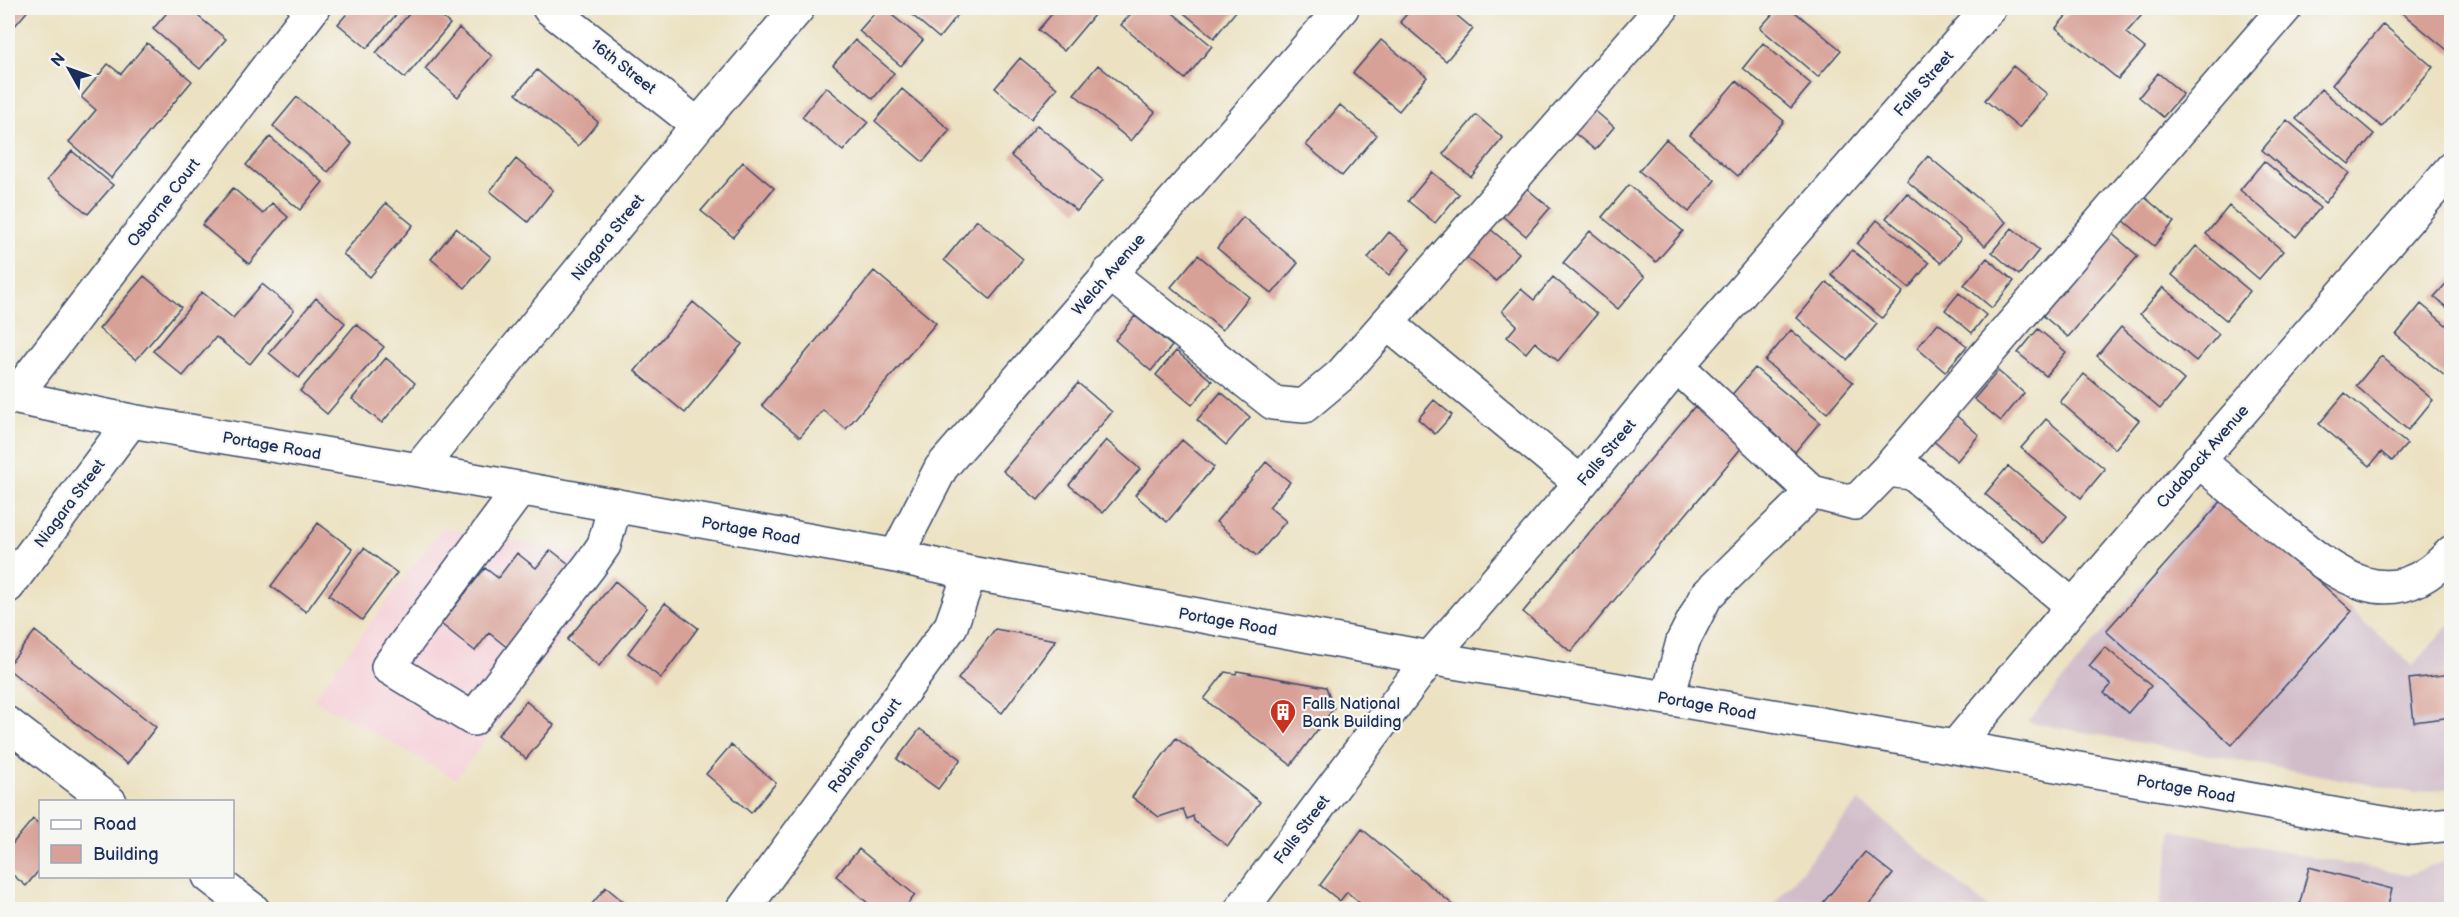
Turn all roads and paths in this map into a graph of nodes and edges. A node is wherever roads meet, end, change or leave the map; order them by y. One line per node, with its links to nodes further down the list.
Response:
1 (313, 8): 13 (street, Osborne Court)
2 (549, 8): 8 (street, 16th Street)
3 (798, 8): 8 (street, Niagara Street)
4 (1342, 8): 10 (street, Welch Avenue)
5 (1662, 8): 11 (street)
6 (1989, 8): 12 (street, Falls Street)
7 (2285, 8): 17 (street)
8 (698, 125): 16 (street, Niagara Street)
9 (2451, 168): 15 (street, Cudaback Avenue)
10 (1109, 273): 11 (street); 23 (street, Welch Avenue)
11 (1387, 324): 18 (street)
12 (1677, 366): 18 (street, Falls Street); 20 (street)
13 (11, 397): 14 (street, Portage Road)
14 (131, 421): 16 (street, Portage Road); 25 (street, Niagara Street)
15 (2198, 460): 22 (street); 26 (street, Cudaback Avenue)
16 (418, 470): 19 (street, Portage Road)
17 (1887, 470): 20 (street); 26 (street)
18 (1581, 483): 27 (street, Falls Street)
19 (521, 488): 21 (street, Portage Road); 21 (street)
20 (1812, 492): 28 (street)
21 (615, 506): 23 (street, Portage Road)
22 (2451, 552)
23 (896, 556): 24 (street, Portage Road)
24 (970, 573): 27 (street, Portage Road); 35 (street, Robinson Court)
25 (8, 586)
26 (2073, 606): 30 (street, Cudaback Avenue)
27 (1430, 658): 28 (street, Portage Road); 36 (street, Falls Street)
28 (1668, 698): 30 (street, Portage Road)
29 (8, 724): 31 (street)
30 (1955, 747): 32 (street, Portage Road)
31 (109, 800)
32 (2451, 824)
33 (212, 878): 34 (street)
34 (252, 909)
35 (744, 909)
36 (1241, 909)

